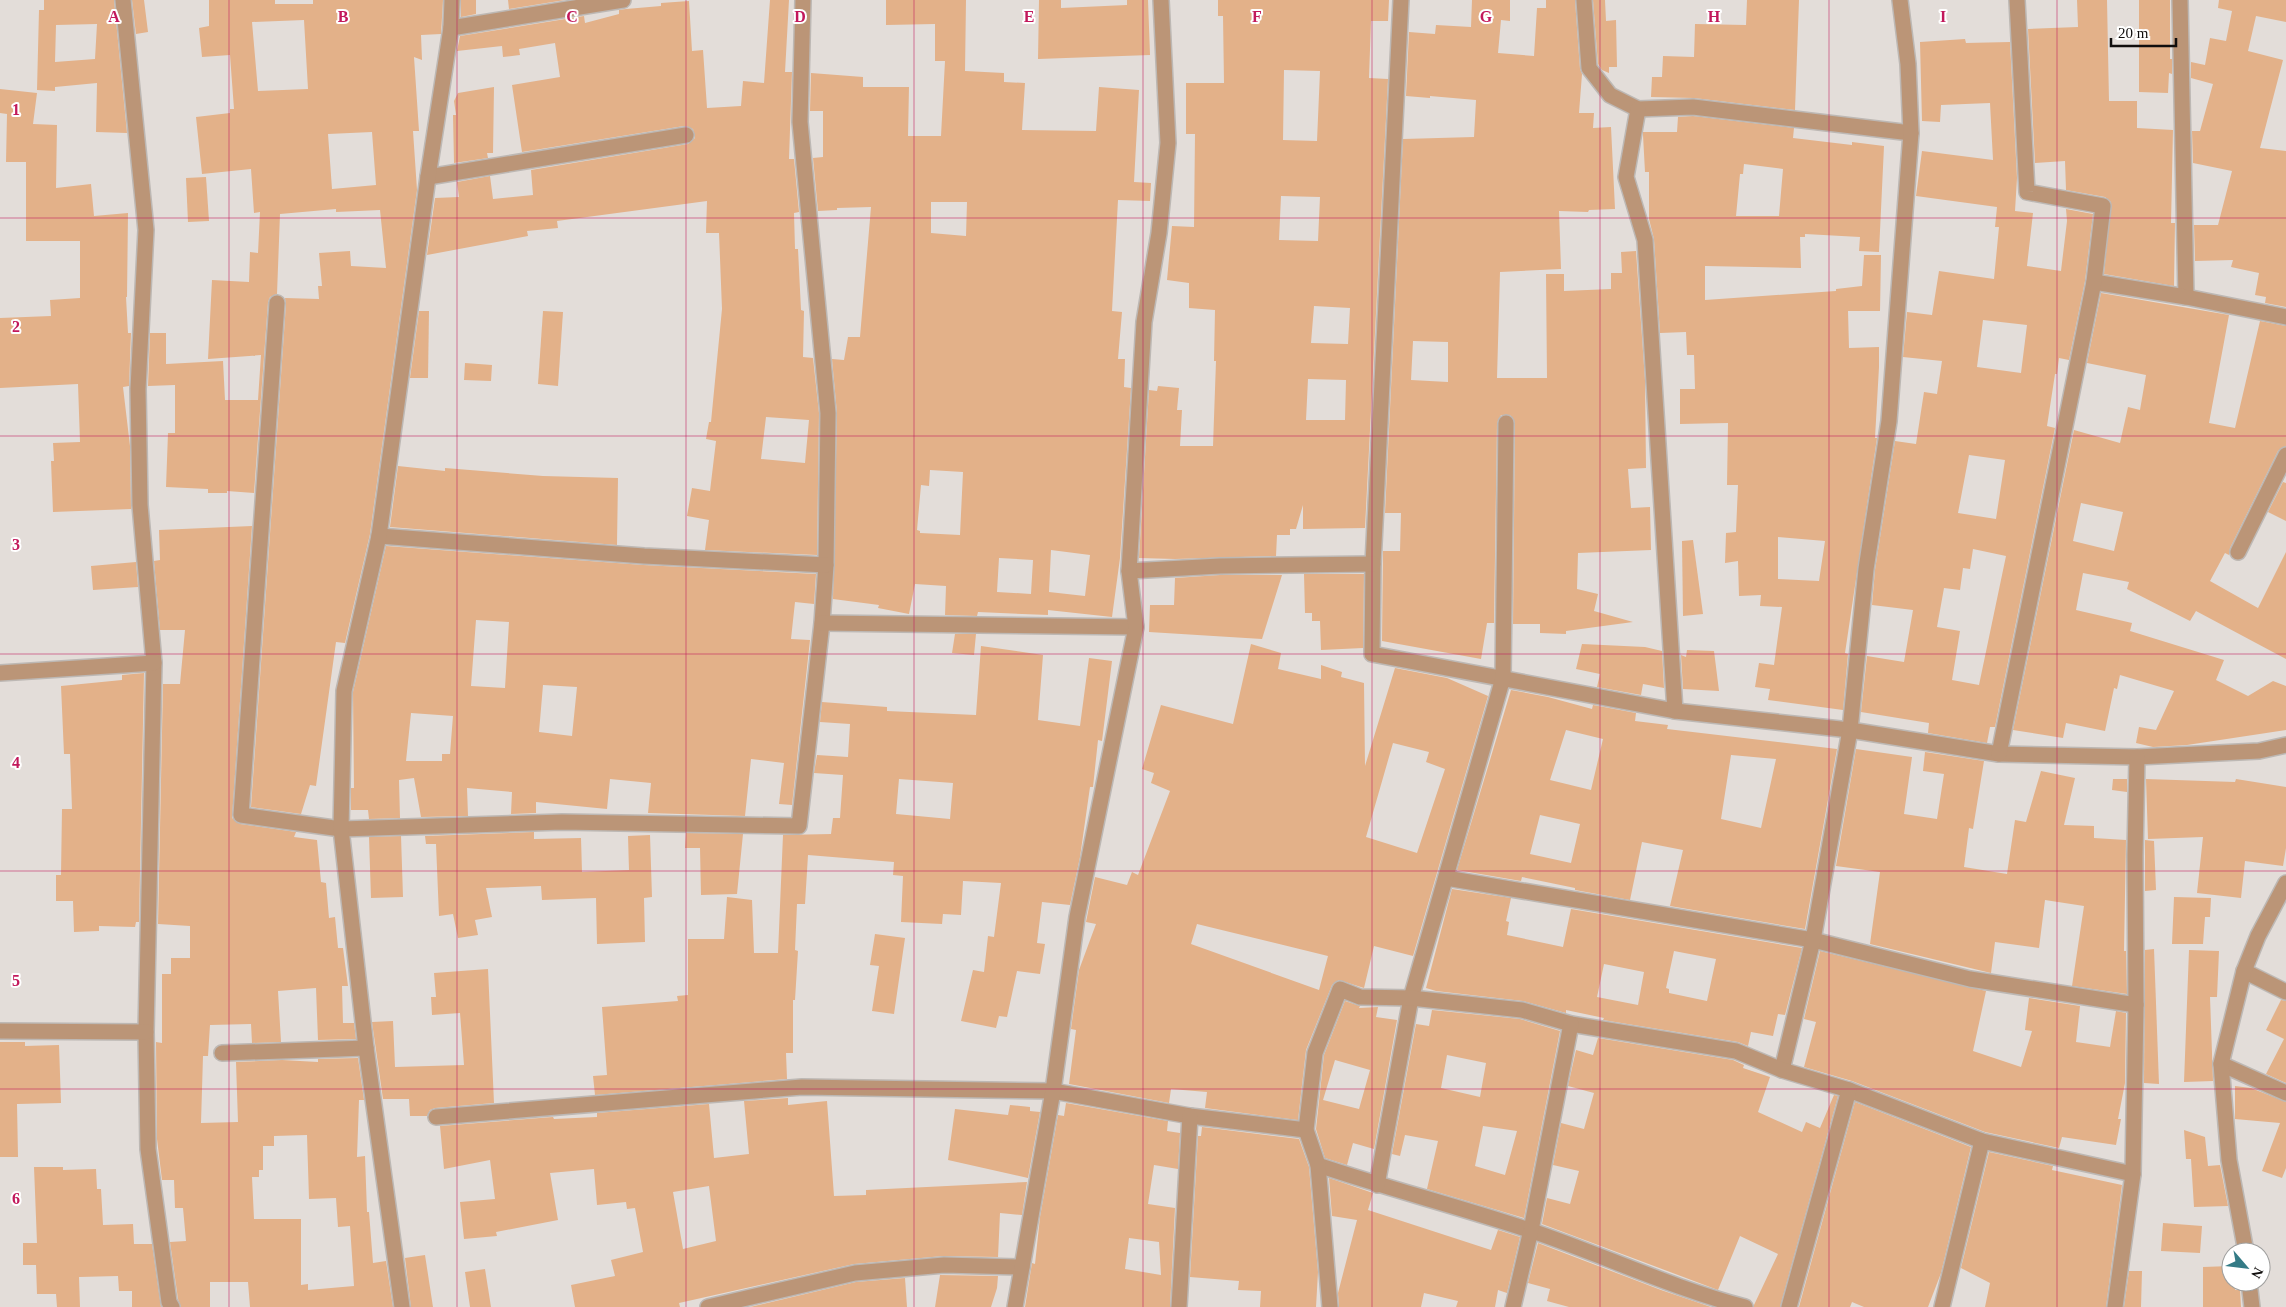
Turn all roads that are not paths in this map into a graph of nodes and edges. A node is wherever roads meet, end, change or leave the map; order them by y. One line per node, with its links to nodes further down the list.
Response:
1 (123, 0): 29 (street)
2 (452, 0): 11 (street)
3 (623, 0): 11 (street)
4 (803, 0): 25 (street)
5 (1160, 0): 26 (street)
6 (1401, 0): 24 (street)
7 (1584, 0): 12 (street)
8 (1900, 0): 13 (street)
9 (2017, 0): 16 (street)
10 (2180, 0): 17 (street)
11 (451, 28): 15 (street)
12 (1638, 110): 13 (street); 32 (street)
13 (1911, 133): 33 (street)
14 (686, 135): 15 (street)
15 (428, 177): 22 (street)
16 (2094, 282): 17 (street); 35 (street)
17 (2186, 297): 19 (street)
18 (277, 304): 37 (street)
19 (2286, 317)
20 (1506, 423): 31 (street)
21 (2286, 455): 23 (street)
22 (379, 536): 25 (street); 37 (street)
23 (2238, 552)
24 (1373, 564): 26 (street); 31 (street)
25 (826, 565): 27 (street)
26 (1129, 571): 28 (street)
27 (822, 622): 28 (street); 37 (street)
28 (1136, 627): 52 (street)
29 (154, 663): 30 (street); 47 (street)
30 (0, 673)
31 (1503, 678): 32 (street); 38 (street)
32 (1676, 711): 33 (street)
33 (1850, 730): 35 (street); 40 (street)
34 (2286, 745): 36 (street)
35 (1999, 754): 36 (street)
36 (2137, 757): 44 (street)
37 (341, 829): 48 (street)
38 (1446, 878): 40 (street); 43 (street)
39 (2286, 883): 41 (street)
40 (1813, 940): 44 (street); 51 (street)
41 (2244, 971): 42 (street); 50 (street)
42 (2286, 992)
43 (1411, 998): 45 (street); 57 (street); 61 (street)
44 (2136, 1005): 60 (street)
45 (1571, 1024): 51 (street); 62 (street)
46 (0, 1031): 47 (street)
47 (146, 1032): 66 (street)
48 (366, 1048): 49 (street); 67 (street)
49 (222, 1053)
50 (2221, 1064): 54 (street); 63 (street)
51 (1782, 1070): 53 (street)
52 (1053, 1090): 55 (street); 56 (street); 64 (street)
53 (1849, 1090): 58 (street); 74 (street)
54 (2286, 1093)
55 (1190, 1116): 57 (street); 70 (street)
56 (436, 1117)
57 (1306, 1130): 59 (street)
58 (1982, 1141): 60 (street); 75 (street)
59 (1318, 1165): 61 (street); 71 (street)
60 (2133, 1174): 76 (street)
61 (1377, 1185): 62 (street)
62 (1531, 1230): 72 (street); 73 (street)
63 (2244, 1242)
64 (1022, 1266): 68 (street); 69 (street)
65 (2250, 1292): 77 (street)
66 (172, 1307)
67 (402, 1307)
68 (708, 1307)
69 (1015, 1307)
70 (1179, 1307)
71 (1330, 1307)
72 (1513, 1307)
73 (1745, 1307)
74 (1789, 1307)
75 (1942, 1307)
76 (2115, 1307)
77 (2252, 1307)

